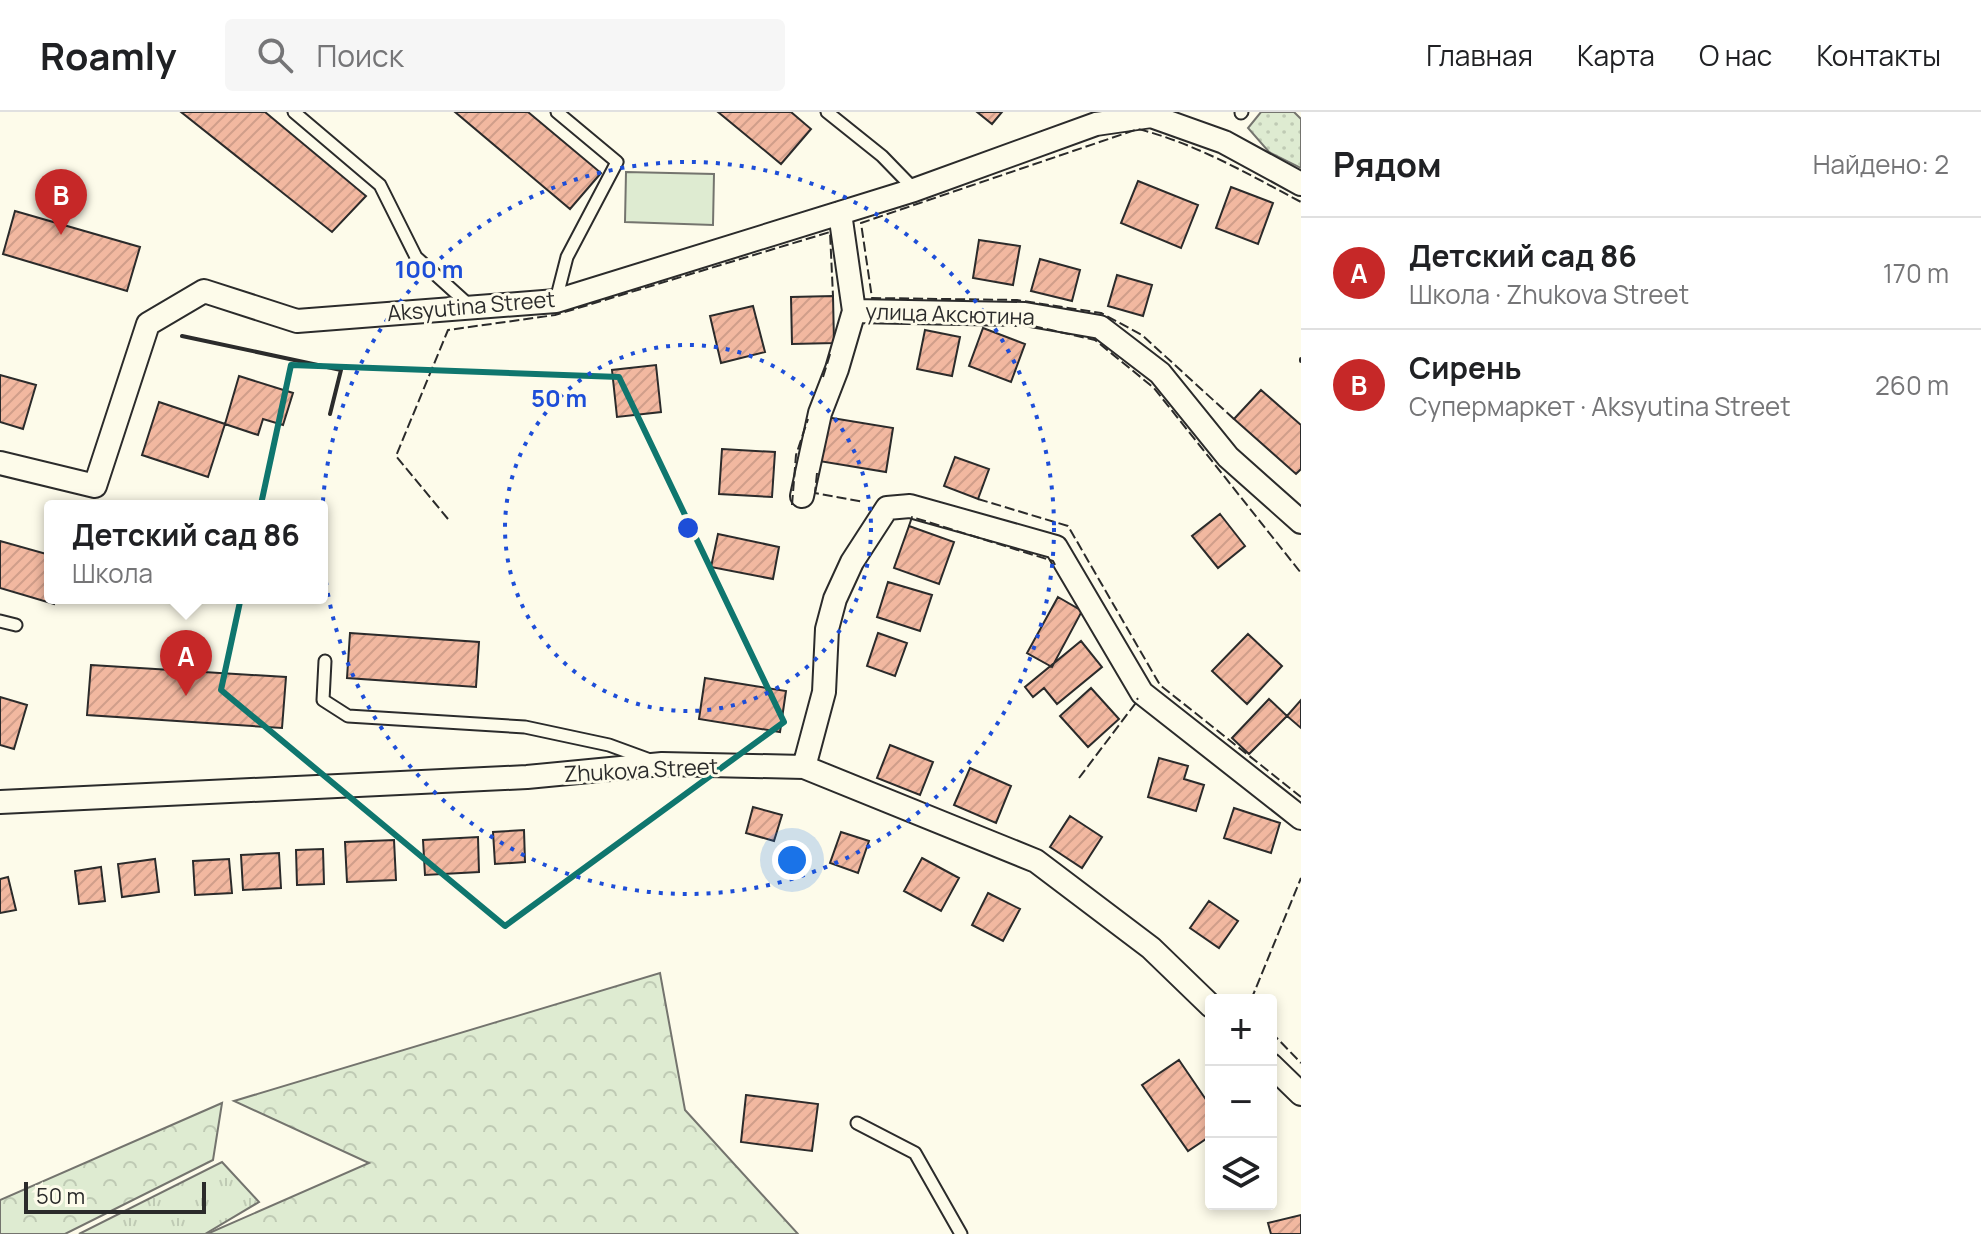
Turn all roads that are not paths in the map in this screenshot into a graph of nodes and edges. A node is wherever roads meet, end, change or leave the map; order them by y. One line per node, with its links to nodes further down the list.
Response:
1 (294, 112): 9 (lane)
2 (557, 112): 8 (lane)
3 (827, 112): 6 (lane)
4 (1090, 118): 5 (street, Aksyutina Street); 6 (street, Aksyutina Street)
5 (1301, 184)
6 (914, 190): 7 (street, Aksyutina Street)
7 (840, 213): 8 (street, Aksyutina Street); 10 (street)
8 (556, 301): 9 (street, Aksyutina Street)
9 (469, 306): 11 (street, Aksyutina Street)
10 (854, 311): 12 (street); 13 (street, улица Аксютина)
11 (0, 463)
12 (802, 496)
13 (1301, 522)
14 (0, 621): 15 (lane)
15 (16, 625)
16 (325, 661): 17 (lane)
17 (662, 764): 18 (street, Zhukova Street); 19 (street, Zhukova Street)
18 (804, 767): 20 (street); 21 (street, Zhukova Street)
19 (0, 802)
20 (1301, 818)
21 (1205, 1000)
22 (1272, 1066): 23 (street)
23 (1301, 1094)
24 (857, 1123): 25 (lane)
25 (961, 1234)

